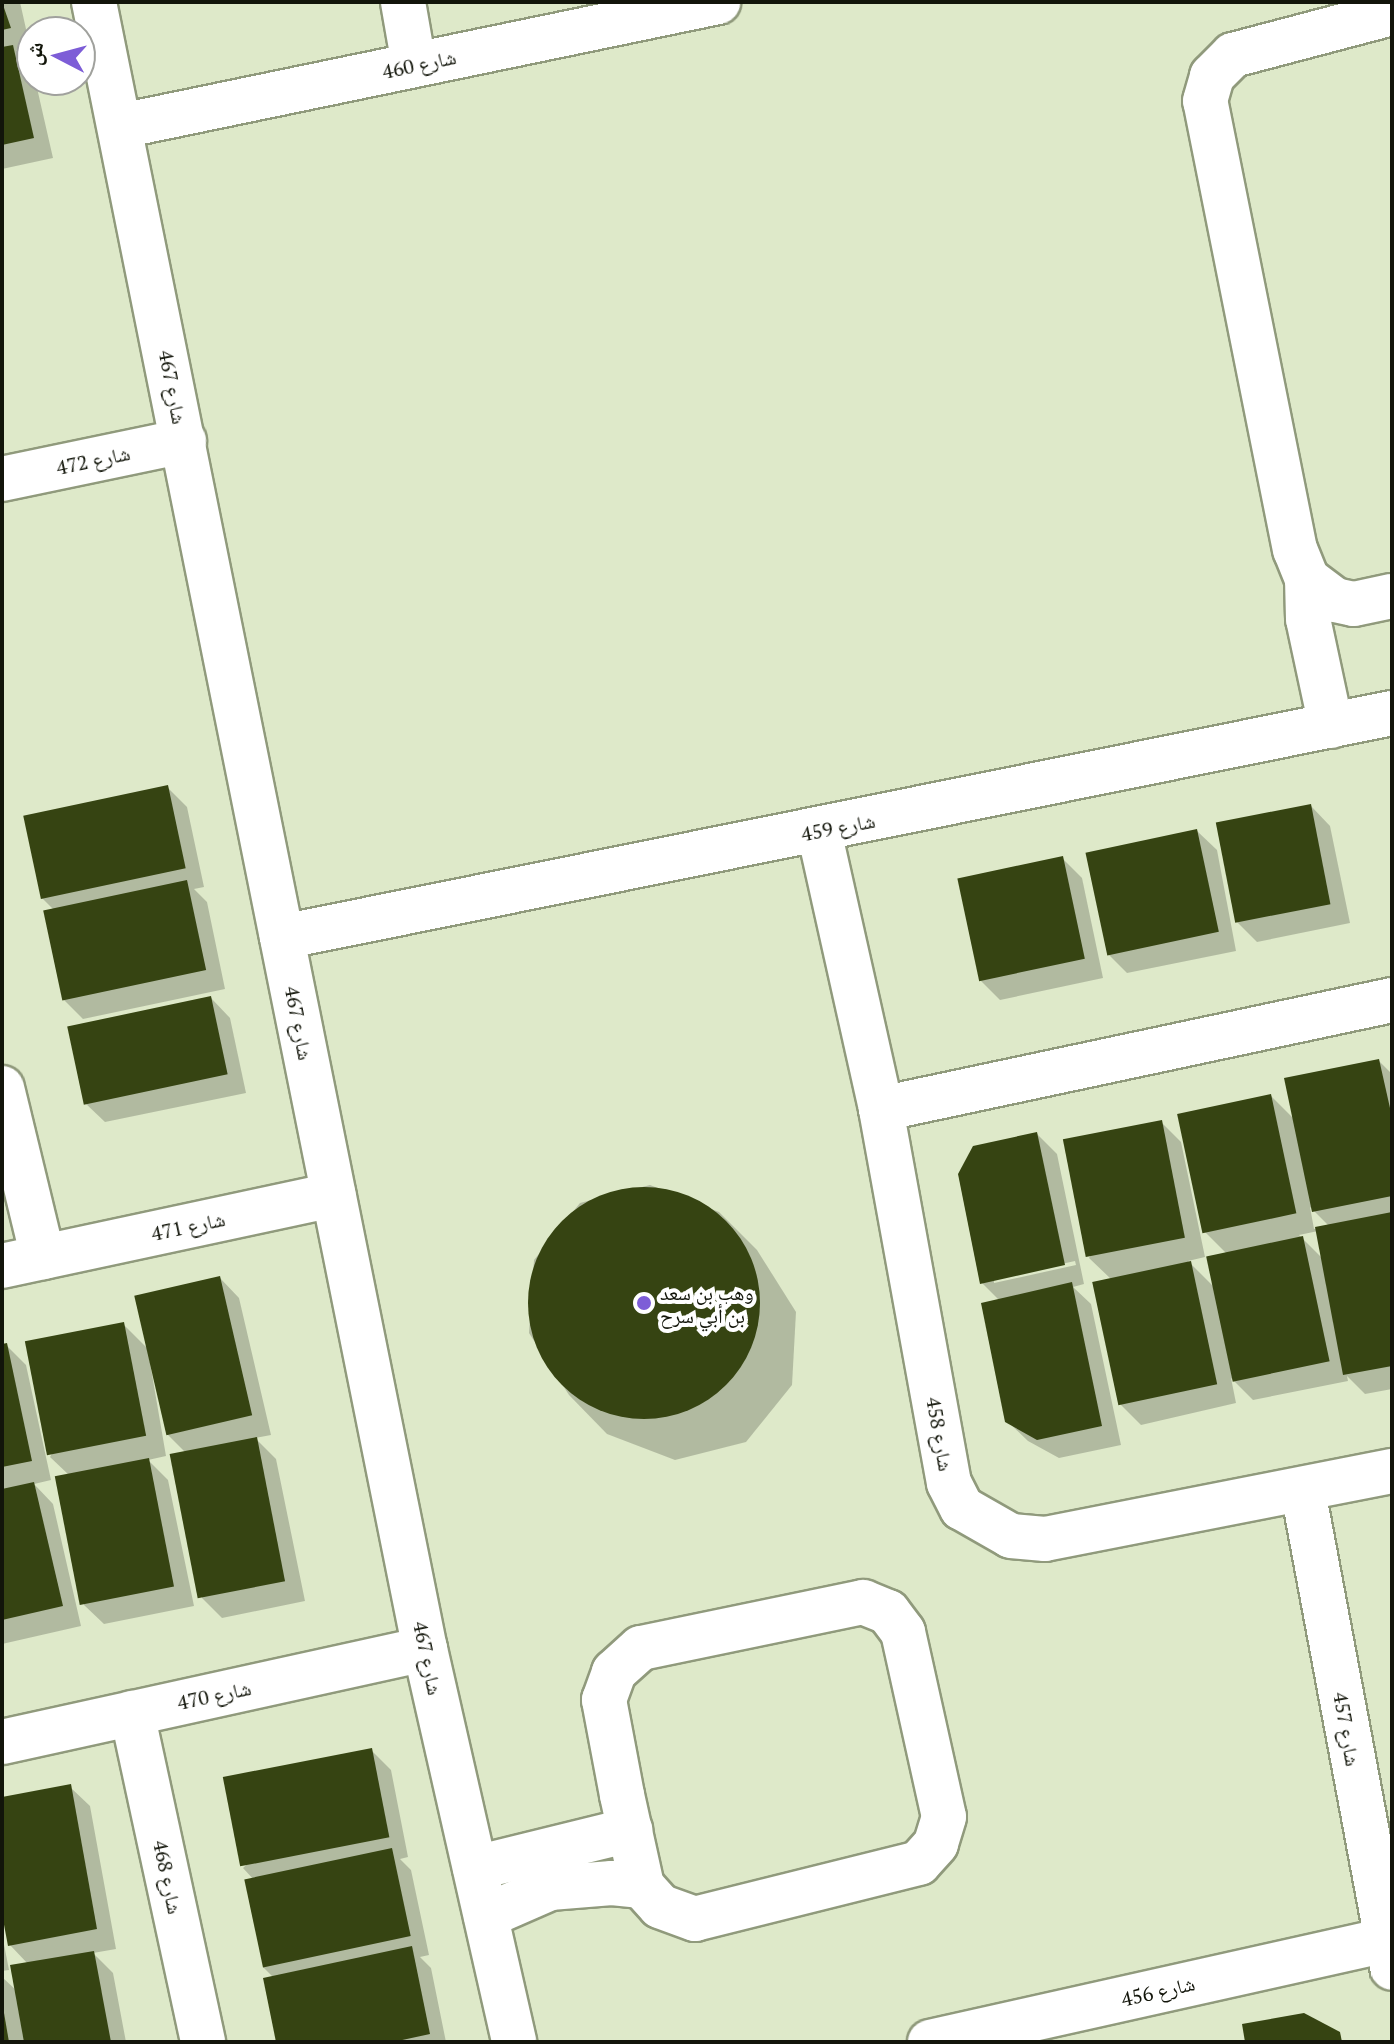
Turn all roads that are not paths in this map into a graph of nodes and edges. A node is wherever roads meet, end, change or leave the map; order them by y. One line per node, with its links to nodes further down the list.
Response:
1 (94, 2): 6 (street, شارع 467)
2 (403, 2): 5 (street)
3 (718, 2): 5 (street, شارع 460)
4 (1392, 13): 9 (street)
5 (414, 65): 6 (street, شارع 460)
6 (121, 126): 7 (street, شارع 467)
7 (184, 441): 8 (street, شارع 472); 14 (street, شارع 467)
8 (2, 479)
9 (1307, 579): 10 (street); 12 (street)
10 (1392, 596)
11 (1392, 713): 12 (street, شارع 459)
12 (1331, 726): 13 (street, شارع 459)
13 (819, 831): 14 (street, شارع 459); 17 (street, شارع 458)
14 (282, 937): 18 (street, شارع 467)
15 (1392, 1000): 17 (street)
16 (2, 1088): 19 (street, شارع 471)
17 (881, 1109): 21 (street, شارع 458)
18 (333, 1195): 19 (street, شارع 471); 22 (street, شارع 467)
19 (22, 1261)
20 (1392, 1471): 21 (street, شارع 458)
21 (1303, 1491): 29 (street, شارع 457)
22 (425, 1649): 23 (street, شارع 470); 26 (street, شارع 467)
23 (132, 1713): 24 (street, شارع 470); 30 (street, شارع 468)
24 (2, 1742)
25 (630, 1830): 26 (street); 27 (street); 27 (street)
26 (475, 1868): 28 (street, شارع 467)
27 (642, 1886): 28 (street)
28 (486, 1916): 31 (street, شارع 467)
29 (1389, 1954): 32 (street, شارع 456)
30 (203, 2042)
31 (514, 2042)
32 (930, 2042)

